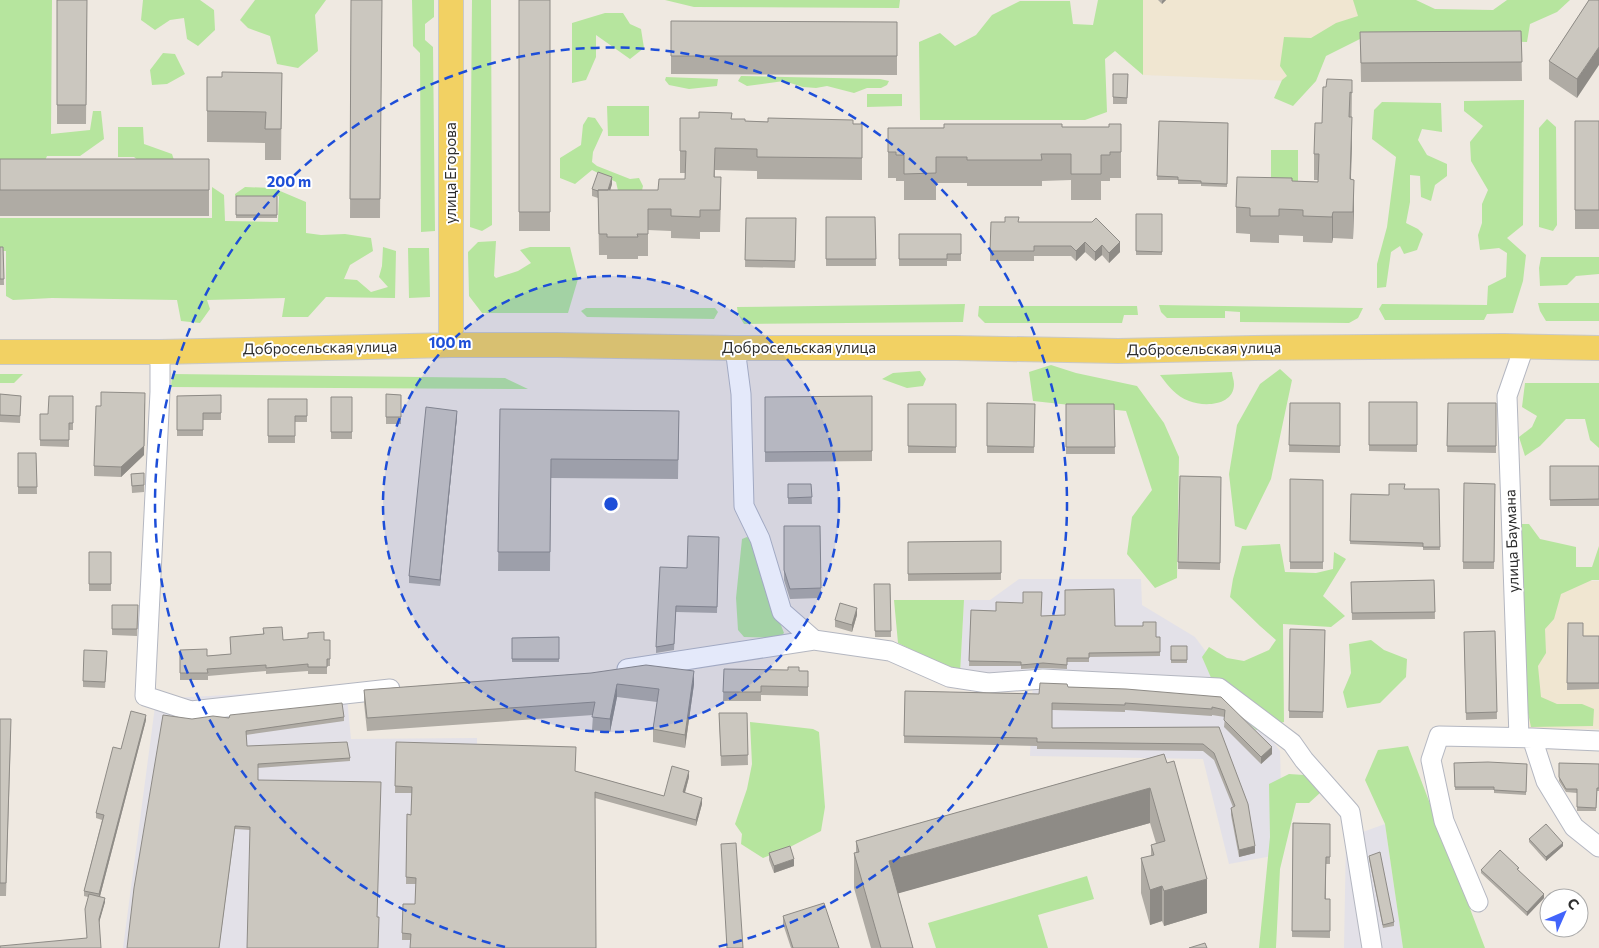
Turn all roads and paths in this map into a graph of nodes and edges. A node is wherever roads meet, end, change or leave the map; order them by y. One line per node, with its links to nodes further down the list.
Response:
1 (450, 0): 2 (main road, улица Егорова)
2 (451, 346): 4 (main road, Добросельская улица); 7 (main road, Добросельская улица)
3 (1524, 347): 4 (main road, Добросельская улица); 5 (main road, Добросельская улица); 11 (street, улица Баумана)
4 (735, 348): 8 (street)
5 (1599, 348)
6 (0, 352): 7 (main road, Добросельская улица)
7 (160, 352): 10 (street)
8 (814, 640): 9 (street); 15 (street)
9 (609, 672)
10 (404, 688)
11 (1526, 738): 12 (street); 13 (street, улица Баумана); 14 (street)
12 (1599, 741)
13 (1599, 846)
14 (1478, 902)
15 (1372, 948)

